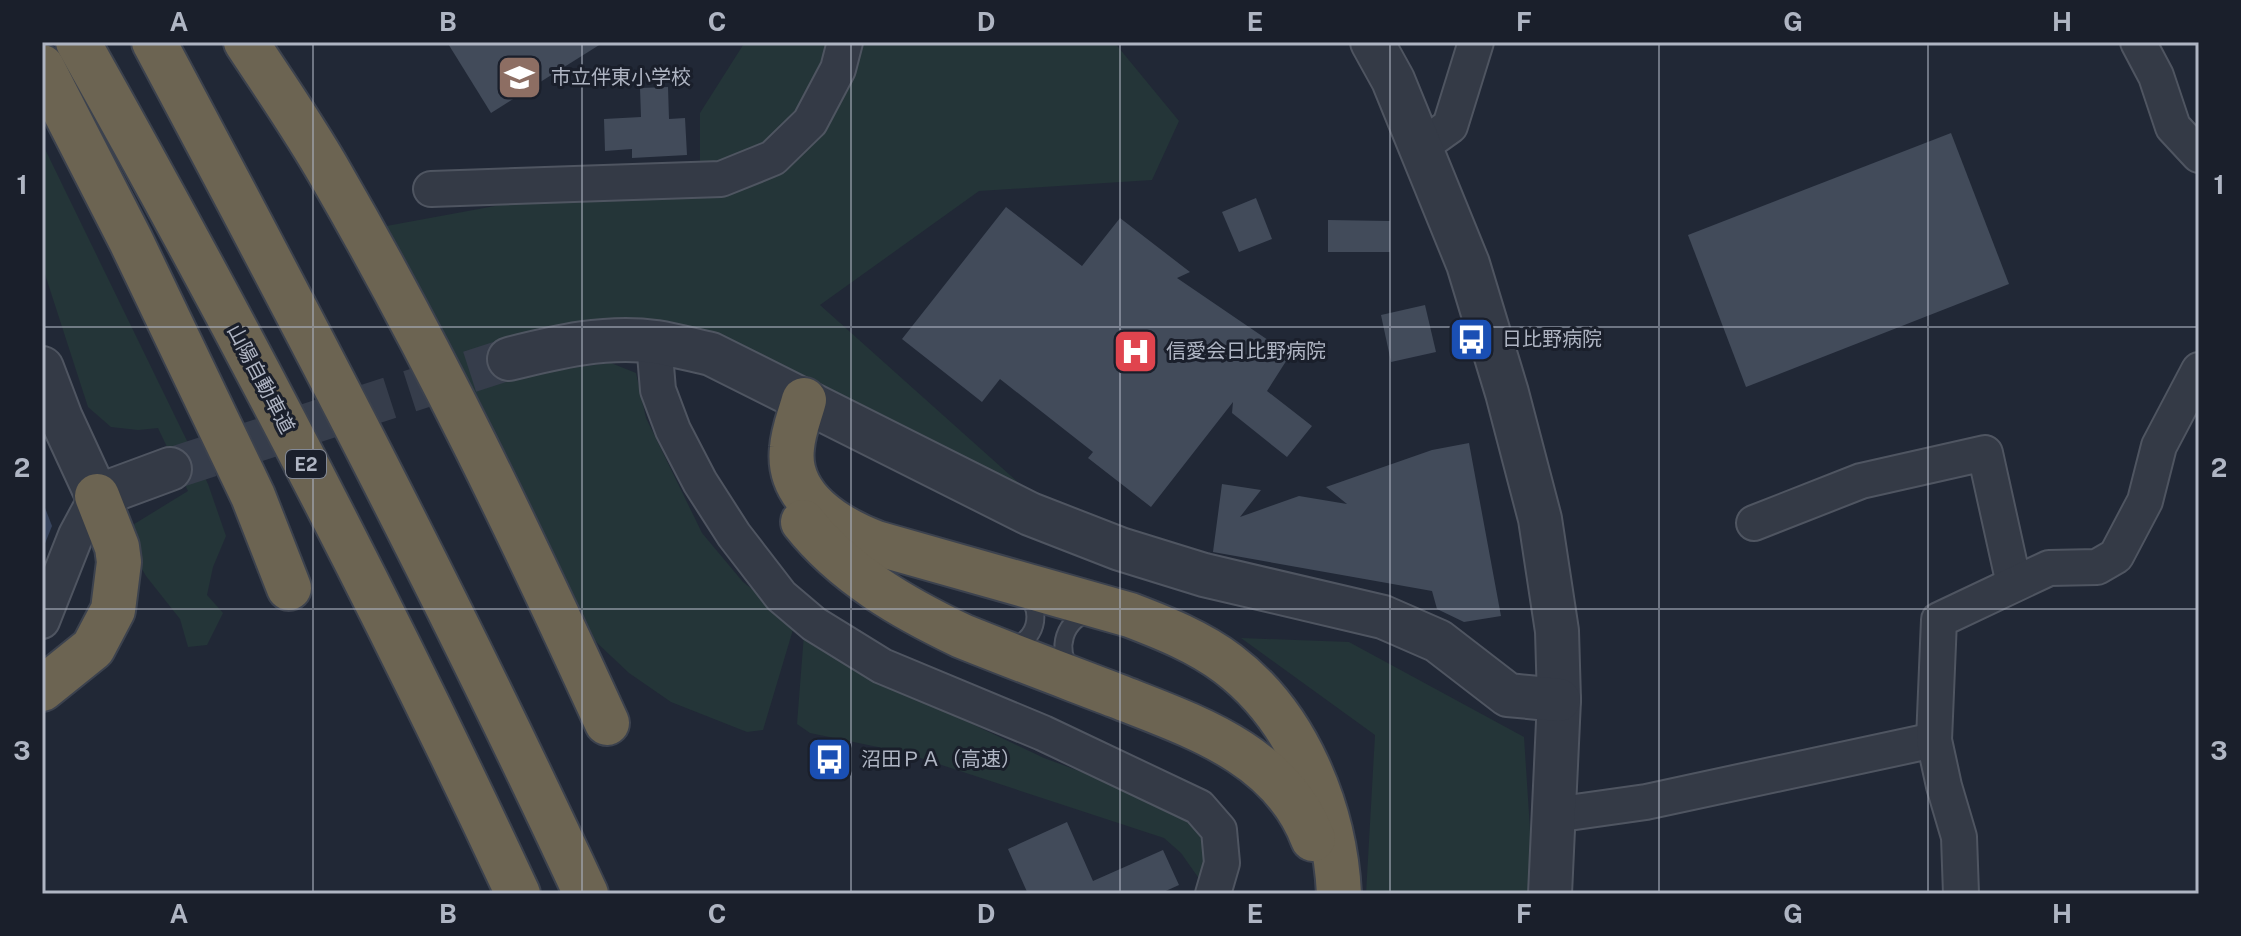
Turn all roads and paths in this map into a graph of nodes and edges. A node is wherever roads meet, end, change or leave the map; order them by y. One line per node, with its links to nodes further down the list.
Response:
1 (78, 42): 33 (highway, 山陽自動車道 / E2)
2 (154, 42): 34 (highway)
3 (246, 42): 30 (highway)
4 (845, 42): 11 (street)
5 (1372, 42): 9 (street)
6 (1476, 42): 9 (street)
7 (2138, 42): 10 (street)
8 (42, 67): 22 (highway)
9 (1422, 146): 29 (street)
10 (2199, 155)
11 (431, 189)
12 (654, 342): 13 (street); 16 (street); 35 (street)
13 (509, 359)
14 (42, 368): 18 (street)
15 (2199, 370): 21 (street)
16 (804, 400): 20 (highway); 25 (highway); 29 (street)
17 (170, 469): 18 (street)
18 (97, 496): 24 (street); 26 (highway); 28 (highway)
19 (1754, 523): 21 (street)
20 (1017, 584): 23 (highway); 25 (lane)
21 (2014, 584): 31 (street)
22 (289, 588)
23 (1105, 608): 27 (lane); 37 (highway)
24 (42, 621)
25 (997, 650): 27 (highway)
26 (42, 671)
27 (1081, 682): 36 (highway)
28 (42, 689)
29 (1559, 700): 32 (street)
30 (607, 723)
31 (1934, 740): 32 (street); 39 (street)
32 (1554, 815): 38 (street)
33 (518, 894)
34 (586, 894)
35 (1213, 894)
36 (1324, 894)
37 (1339, 894)
38 (1550, 894)
39 (1961, 894)

